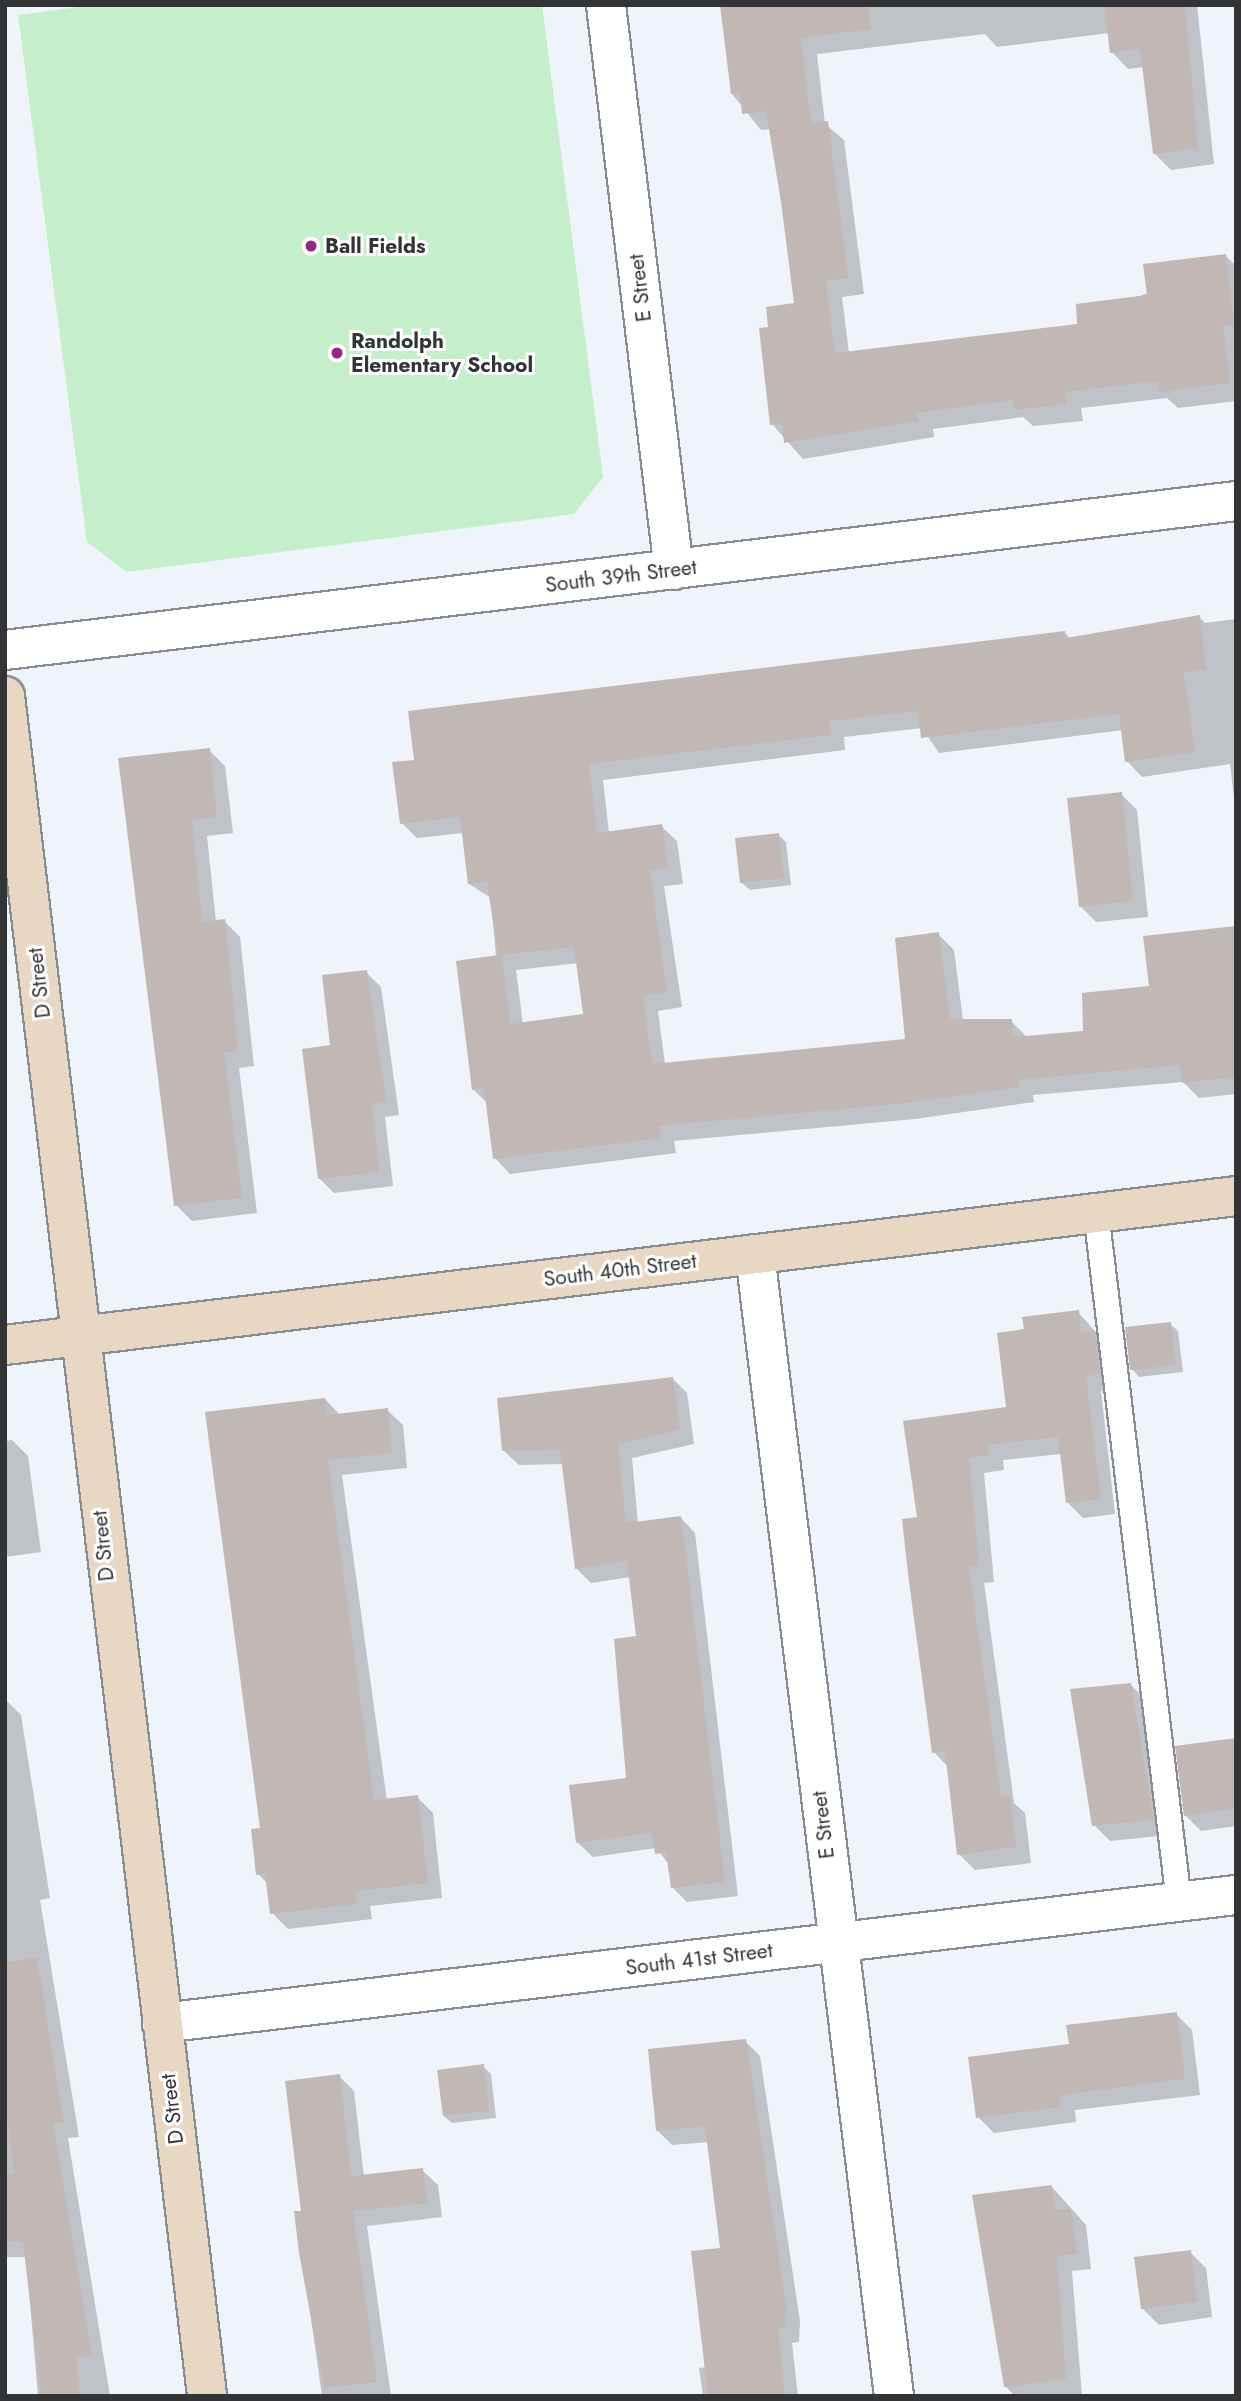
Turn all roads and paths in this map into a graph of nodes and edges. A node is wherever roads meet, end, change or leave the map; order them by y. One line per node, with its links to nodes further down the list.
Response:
1 (607, 5): 3 (street, E Street)
2 (1236, 501): 3 (street, South 39th Street)
3 (674, 570): 4 (street, South 39th Street)
4 (5, 650)
5 (5, 696): 9 (street, D Street)
6 (1236, 1196): 7 (street, South 40th Street)
7 (1096, 1213): 8 (street, South 40th Street); 12 (lane)
8 (755, 1254): 9 (street, South 40th Street); 13 (street, E Street)
9 (81, 1335): 10 (street, South 40th Street); 14 (street, D Street)
10 (5, 1345)
11 (1236, 1895): 12 (street, South 41st Street)
12 (1180, 1902): 13 (street, South 41st Street)
13 (838, 1942): 14 (street, South 41st Street); 16 (street, E Street)
14 (162, 2023): 15 (street, D Street)
15 (207, 2396)
16 (894, 2396)

